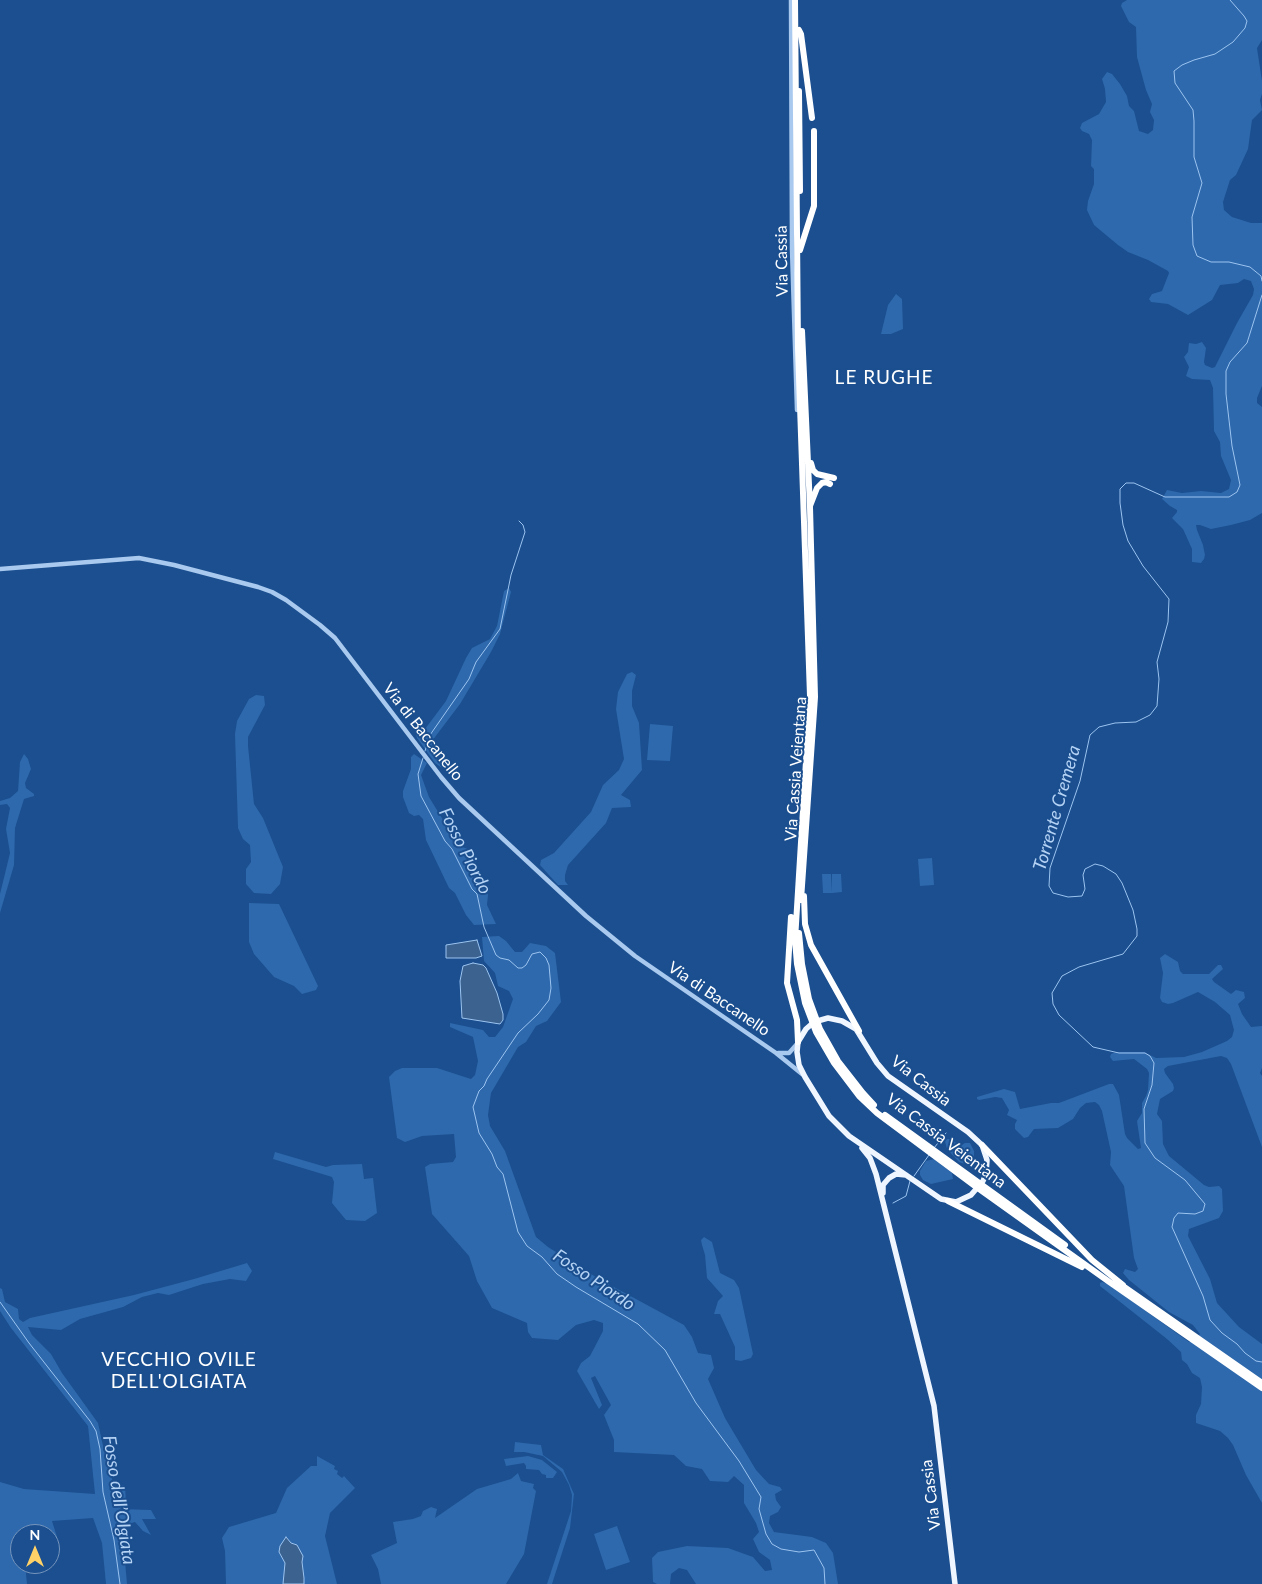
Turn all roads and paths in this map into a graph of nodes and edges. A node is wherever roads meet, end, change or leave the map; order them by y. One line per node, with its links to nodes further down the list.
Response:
1 (793, 0): 4 (highway, Via Cassia)
2 (799, 0): 3 (highway, Via Cassia)
3 (799, 30): 4 (highway, Via Cassia); 5 (highway)
4 (795, 118): 6 (highway, Via Cassia)
5 (812, 118)
6 (795, 131): 8 (highway, Via Cassia); 9 (street); 11 (highway, Via Cassia)
7 (814, 131): 8 (highway)
8 (800, 250): 10 (highway, Via Cassia)
9 (797, 410): 11 (highway)
10 (807, 450): 12 (highway, Via Cassia); 12 (highway)
11 (803, 472): 13 (highway, Via Cassia)
12 (810, 507): 15 (highway, Via Cassia Veientana)
13 (804, 521): 15 (highway, Via Cassia Veientana)
14 (0, 569): 19 (street, Via di Baccanello)
15 (801, 862): 16 (highway, Via Cassia Veientana)
16 (800, 877): 17 (highway); 18 (highway); 23 (highway, Via Cassia Veientana)
17 (859, 1031): 18 (main road); 22 (main road, Via Cassia)
18 (798, 1042): 19 (street, Via di Baccanello); 20 (main road, Via Cassia)
19 (776, 1053): 20 (street, Via di Baccanello)
20 (804, 1077): 21 (main road, Via Cassia)
21 (856, 1140): 24 (main road, Via Cassia); 25 (main road, Via Cassia)
22 (982, 1145): 26 (main road); 28 (highway)
23 (937, 1155): 27 (highway, Via Cassia Veientana); 28 (highway, Via Cassia Veientana)
24 (910, 1178): 25 (main road, Via Cassia); 26 (main road, Via Cassia)
25 (883, 1200): 32 (main road, Via Cassia)
26 (948, 1202): 27 (highway)
27 (1108, 1281): 29 (highway, Via Cassia Veientana)
28 (1125, 1288): 29 (highway, Via Cassia Veientana)
29 (1192, 1338): 30 (highway, Via Cassia Veientana); 31 (highway, Via Cassia Veientana)
30 (1262, 1382)
31 (1262, 1388)
32 (955, 1584)

